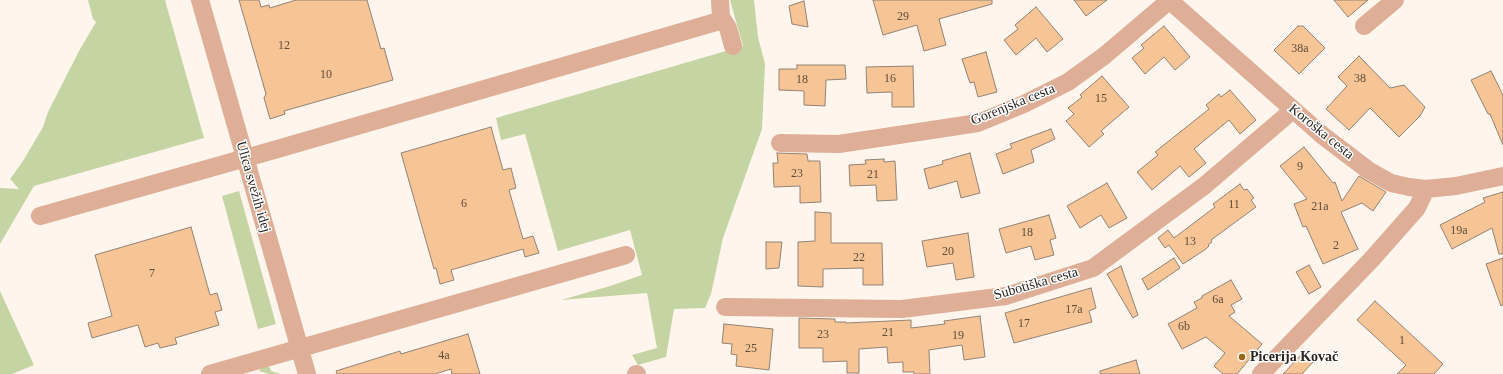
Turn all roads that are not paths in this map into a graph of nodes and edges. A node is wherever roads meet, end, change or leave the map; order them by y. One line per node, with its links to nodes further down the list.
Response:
1 (200, 0): 9 (street, Ulica svežih idej)
2 (1170, 0): 7 (street, Koroška cesta); 8 (street, Gorenjska cesta)
3 (1395, 0): 5 (street)
4 (720, 8): 6 (street); 9 (street)
5 (1364, 26)
6 (734, 46)
7 (1293, 110): 11 (street, Koroška cesta); 14 (street, Subotiška cesta)
8 (780, 143)
9 (245, 158): 12 (street); 15 (street, Ulica svežih idej)
10 (1503, 176): 11 (street, Koroška cesta)
11 (1426, 189): 18 (street)
12 (40, 216)
13 (626, 255): 15 (street)
14 (725, 307)
15 (300, 349): 16 (street); 17 (street, Ulica svežih idej)
16 (210, 374)
17 (307, 374)
18 (1261, 374)

